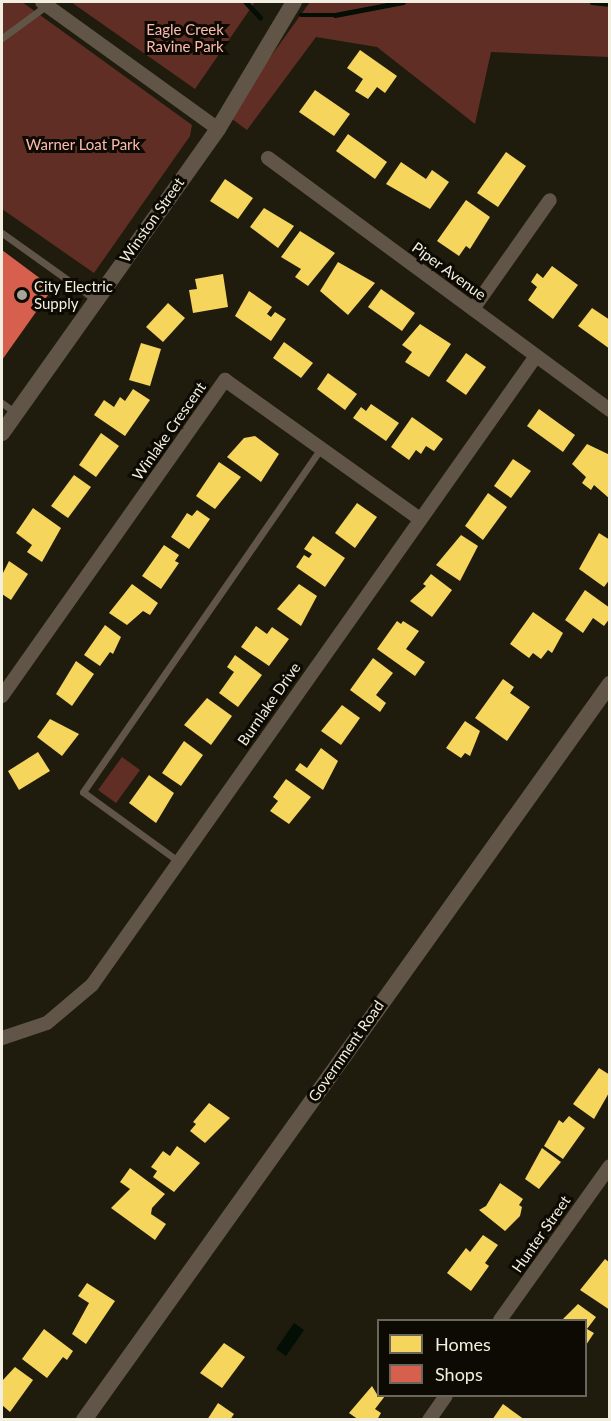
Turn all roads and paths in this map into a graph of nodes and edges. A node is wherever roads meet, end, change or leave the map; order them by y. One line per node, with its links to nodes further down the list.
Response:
1 (294, 2): 4 (street, Winston Street)
2 (44, 3): 3 (lane); 4 (street)
3 (2, 39)
4 (218, 129): 8 (street, Winston Street)
5 (268, 158): 9 (street, Piper Avenue)
6 (550, 200): 9 (street)
7 (2, 233): 8 (lane)
8 (96, 300): 13 (street, Winston Street)
9 (473, 309): 10 (street, Piper Avenue)
10 (536, 356): 12 (street, Piper Avenue); 16 (street, Burnlake Drive)
11 (2, 403): 13 (lane)
12 (609, 410)
13 (16, 413): 14 (street, Winston Street)
14 (2, 433)
15 (321, 448): 16 (street, Winlake Crescent); 18 (street, Winlake Crescent); 19 (lane)
16 (420, 519): 19 (street, Burnlake Drive)
17 (609, 684): 24 (street, Government Road)
18 (2, 696)
19 (178, 861): 20 (street, Burnlake Drive)
20 (2, 1038)
21 (609, 1167): 22 (street, Hunter Street)
22 (501, 1319)
23 (445, 1397): 25 (street)
24 (84, 1419)
25 (429, 1419)

